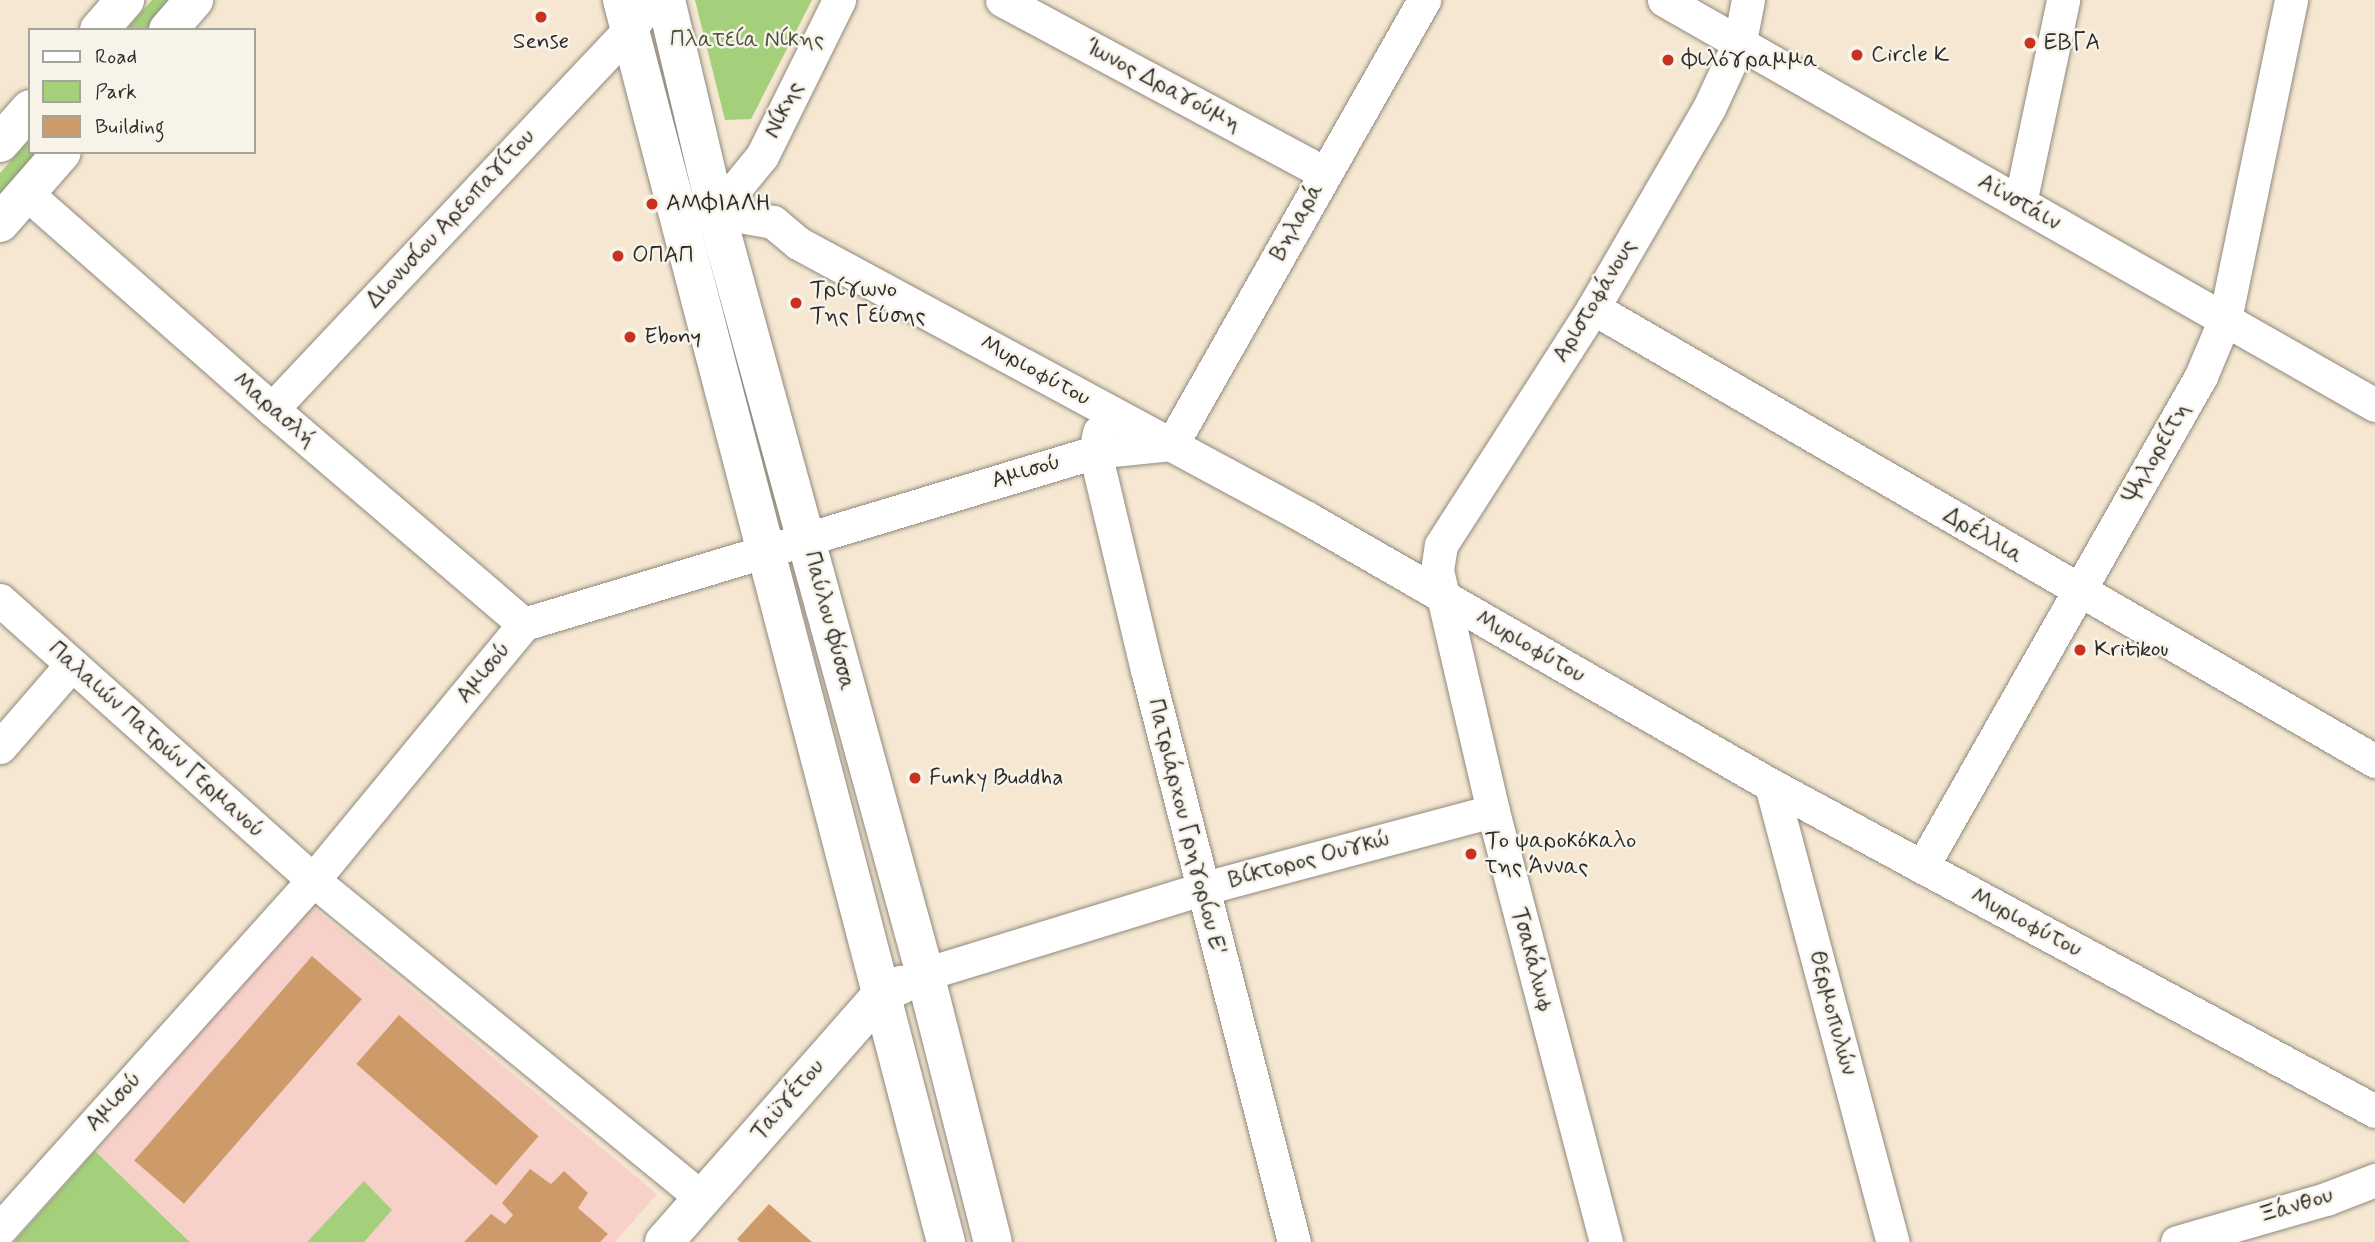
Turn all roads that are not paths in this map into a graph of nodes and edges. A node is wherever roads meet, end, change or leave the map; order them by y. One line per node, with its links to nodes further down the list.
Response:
1 (125, 0): 12 (street)
2 (194, 0): 13 (street)
3 (666, 0): 15 (street, Παύλου Φύσσα)
4 (839, 0): 22 (street, Νίκης)
5 (1002, 0): 19 (street, Ίωνος Δραγούμη)
6 (1424, 0): 19 (street, Βηλαρά)
7 (1664, 0): 14 (street, Αϊνστάιν)
8 (1748, 0): 14 (street, Αριστοφάνους)
9 (2063, 0): 21 (street)
10 (2291, 0): 25 (street, Ψηλορείτη)
11 (635, 10): 15 (street); 22 (street, Παύλου Φύσσα); 27 (street, Διονυσίου Αρεοπαγίτου)
12 (101, 28)
13 (170, 28)
14 (1740, 41): 21 (street, Αϊνστάιν); 24 (street, Αριστοφάνους)
15 (680, 60): 22 (street, Παύλου Φύσσα)
16 (28, 111): 17 (street)
17 (0, 143)
18 (60, 154): 20 (street)
19 (1325, 173): 29 (street, Βηλαρά)
20 (26, 193): 23 (street); 27 (street, Μαρασλή)
21 (2020, 203): 25 (street, Αϊνστάιν)
22 (698, 216): 28 (street, Μυριοφύτου); 31 (street, Παύλου Φύσσα); 32 (street, Παύλου Φύσσα)
23 (0, 223)
24 (1593, 308): 33 (street, Δρέλλια); 34 (street, Αριστοφάνους)
25 (2225, 319): 26 (street, Αϊνστάιν); 33 (street, Ψηλορείτη)
26 (2375, 405)
27 (272, 409): 36 (street, Μαρασλή)
28 (1104, 409): 29 (street, Μυριοφύτου); 30 (street, Πατριάρχου Γρηγορίου Ε')
29 (1172, 444): 30 (street, Αμισού); 34 (street, Μυριοφύτου)
30 (1095, 452): 31 (street, Αμισού); 44 (street, Πατριάρχου Γρηγορίου Ε')
31 (807, 538): 32 (street, Αμισού); 45 (street, Παύλου Φύσσα)
32 (764, 551): 36 (street, Αμισού); 46 (street, Παύλου Φύσσα)
33 (2079, 592): 39 (street, Δρέλλια); 42 (street, Ψηλορείτη)
34 (1441, 595): 40 (street, Μυριοφύτου); 41 (street, Τσακάλωφ)
35 (0, 600): 37 (street, Παλαιών Πατρών Γερμανού)
36 (524, 624): 43 (street, Αμισού)
37 (71, 665): 38 (street); 43 (street, Παλαιών Πατρών Γερμανού)
38 (0, 747)
39 (2375, 761)
40 (1771, 785): 42 (street, Μυριοφύτου); 56 (street, Θερμοπυλών)
41 (1493, 811): 44 (street, Βίκτορος Ουγκώ); 55 (street, Τσακάλωφ)
42 (1922, 867): 47 (street, Μυριοφύτου)
43 (313, 880): 49 (street, Παλαιών Πατρών Γερμανού); 50 (street, Αμισού)
44 (1201, 889): 45 (street, Βίκτορος Ουγκώ); 54 (street, Πατριάρχου Γρηγορίου Ε')
45 (925, 974): 46 (street, Ταϋγέτου); 53 (street, Παύλου Φύσσα)
46 (883, 993): 49 (street, Ταϋγέτου); 52 (street, Παύλου Φύσσα)
47 (2375, 1111)
48 (2375, 1180): 57 (street, Ξάνθου)
49 (702, 1198): 51 (street, Ταϋγέτου)
50 (0, 1229)
51 (663, 1242)
52 (946, 1242)
53 (993, 1242)
54 (1294, 1242)
55 (1606, 1242)
56 (1894, 1242)
57 (2177, 1242)

